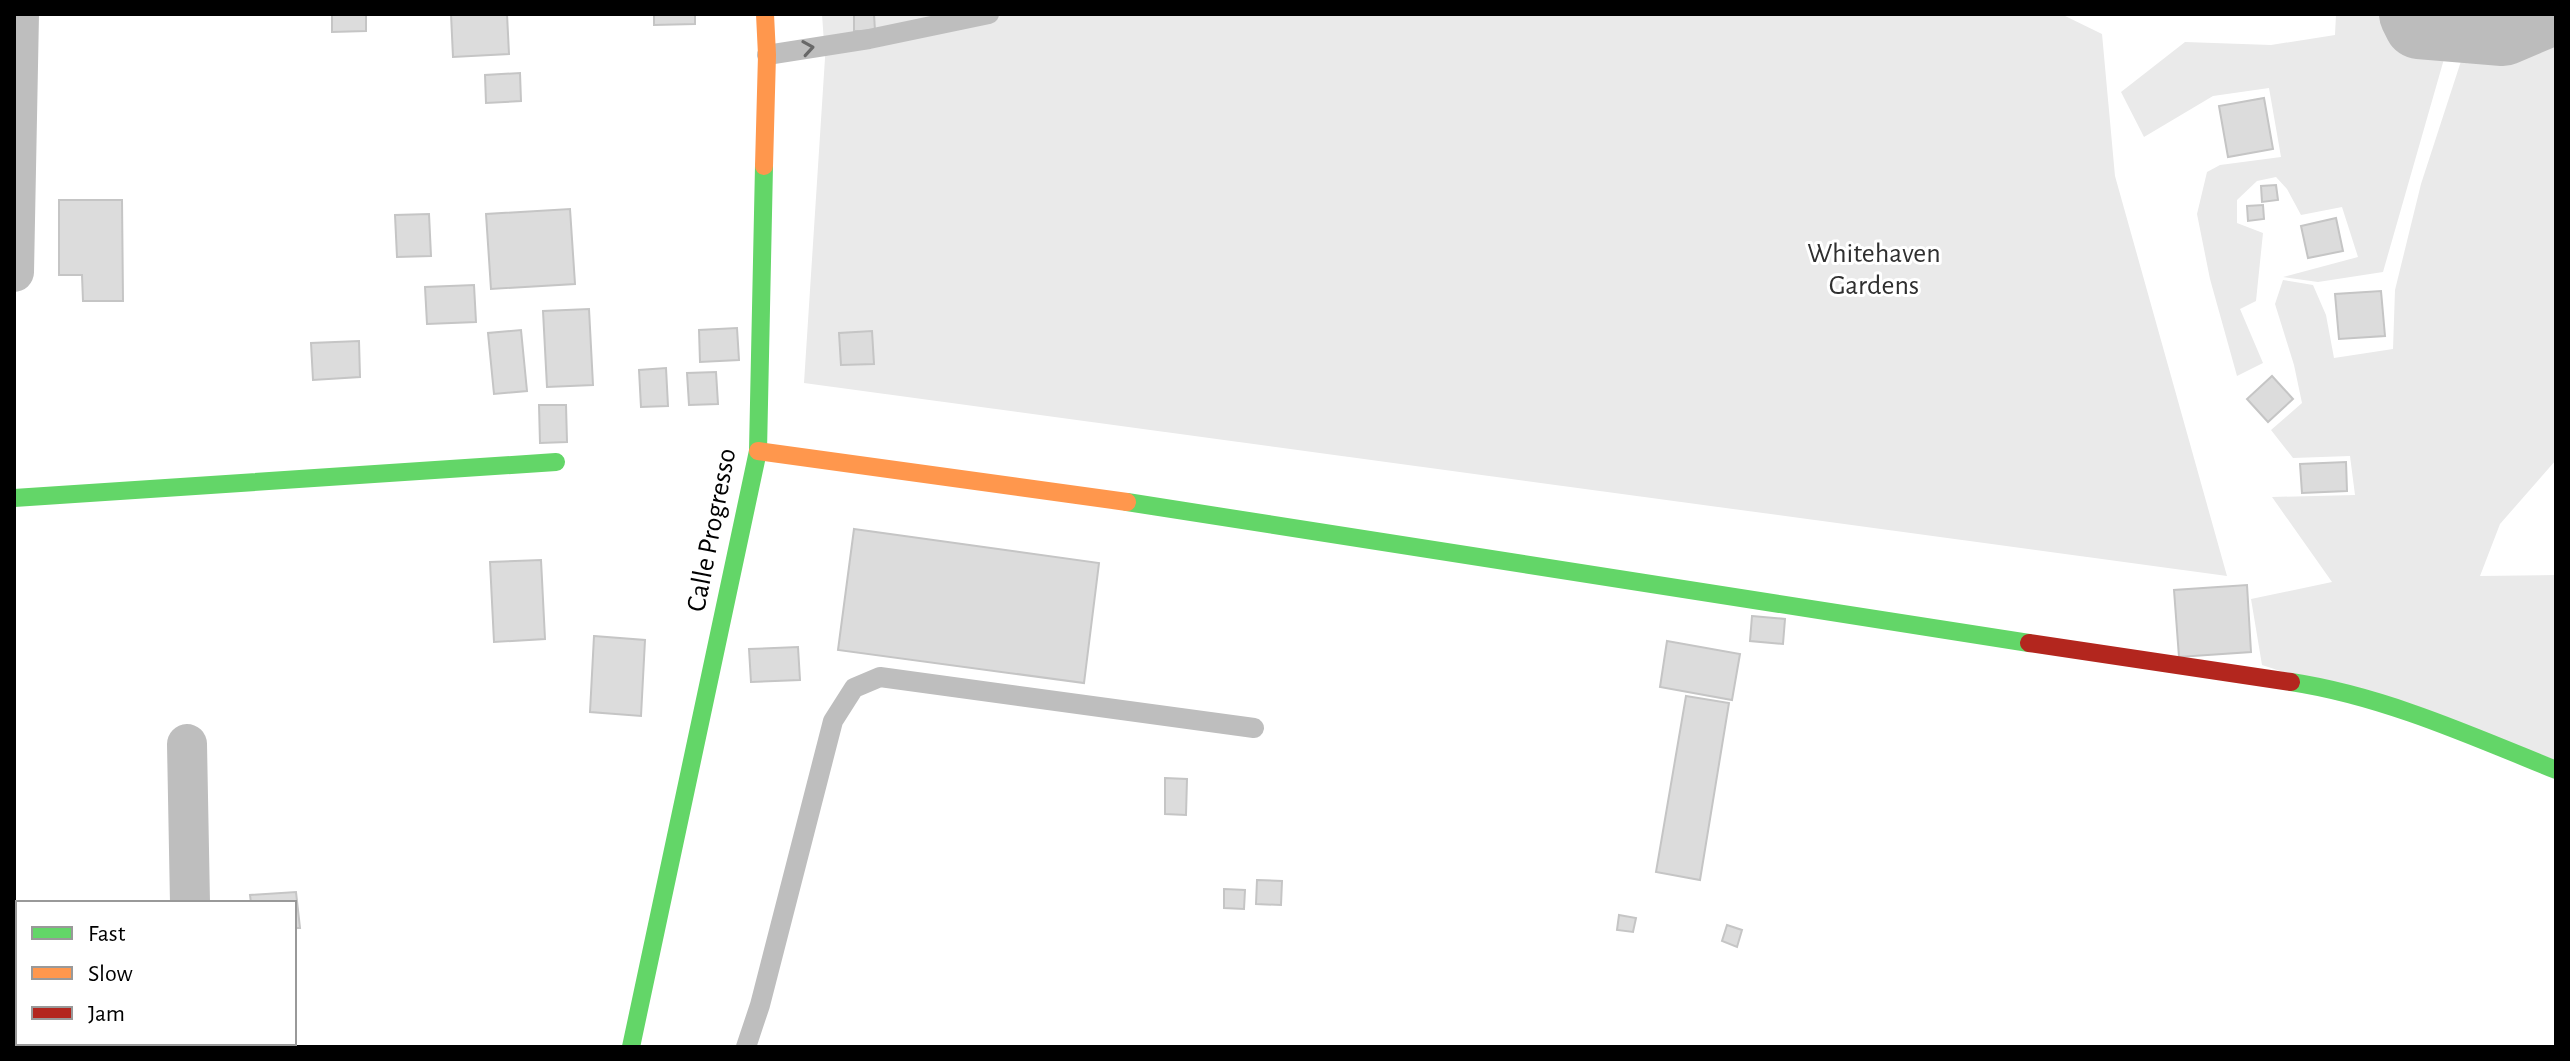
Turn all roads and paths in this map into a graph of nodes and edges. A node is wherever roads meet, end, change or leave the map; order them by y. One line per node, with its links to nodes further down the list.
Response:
1 (19, 14): 5 (street)
2 (765, 14): 4 (street, Calle Progresso)
3 (989, 14): 4 (lane, one-way to 3)
4 (767, 55): 6 (street, Calle Progresso)
5 (14, 272)
6 (758, 451): 11 (street); 13 (street, Calle Progresso)
7 (556, 462): 8 (street)
8 (14, 498)
9 (1254, 728): 14 (lane)
10 (187, 744): 12 (street)
11 (2556, 770)
12 (190, 901)
13 (631, 1047)
14 (746, 1047)

